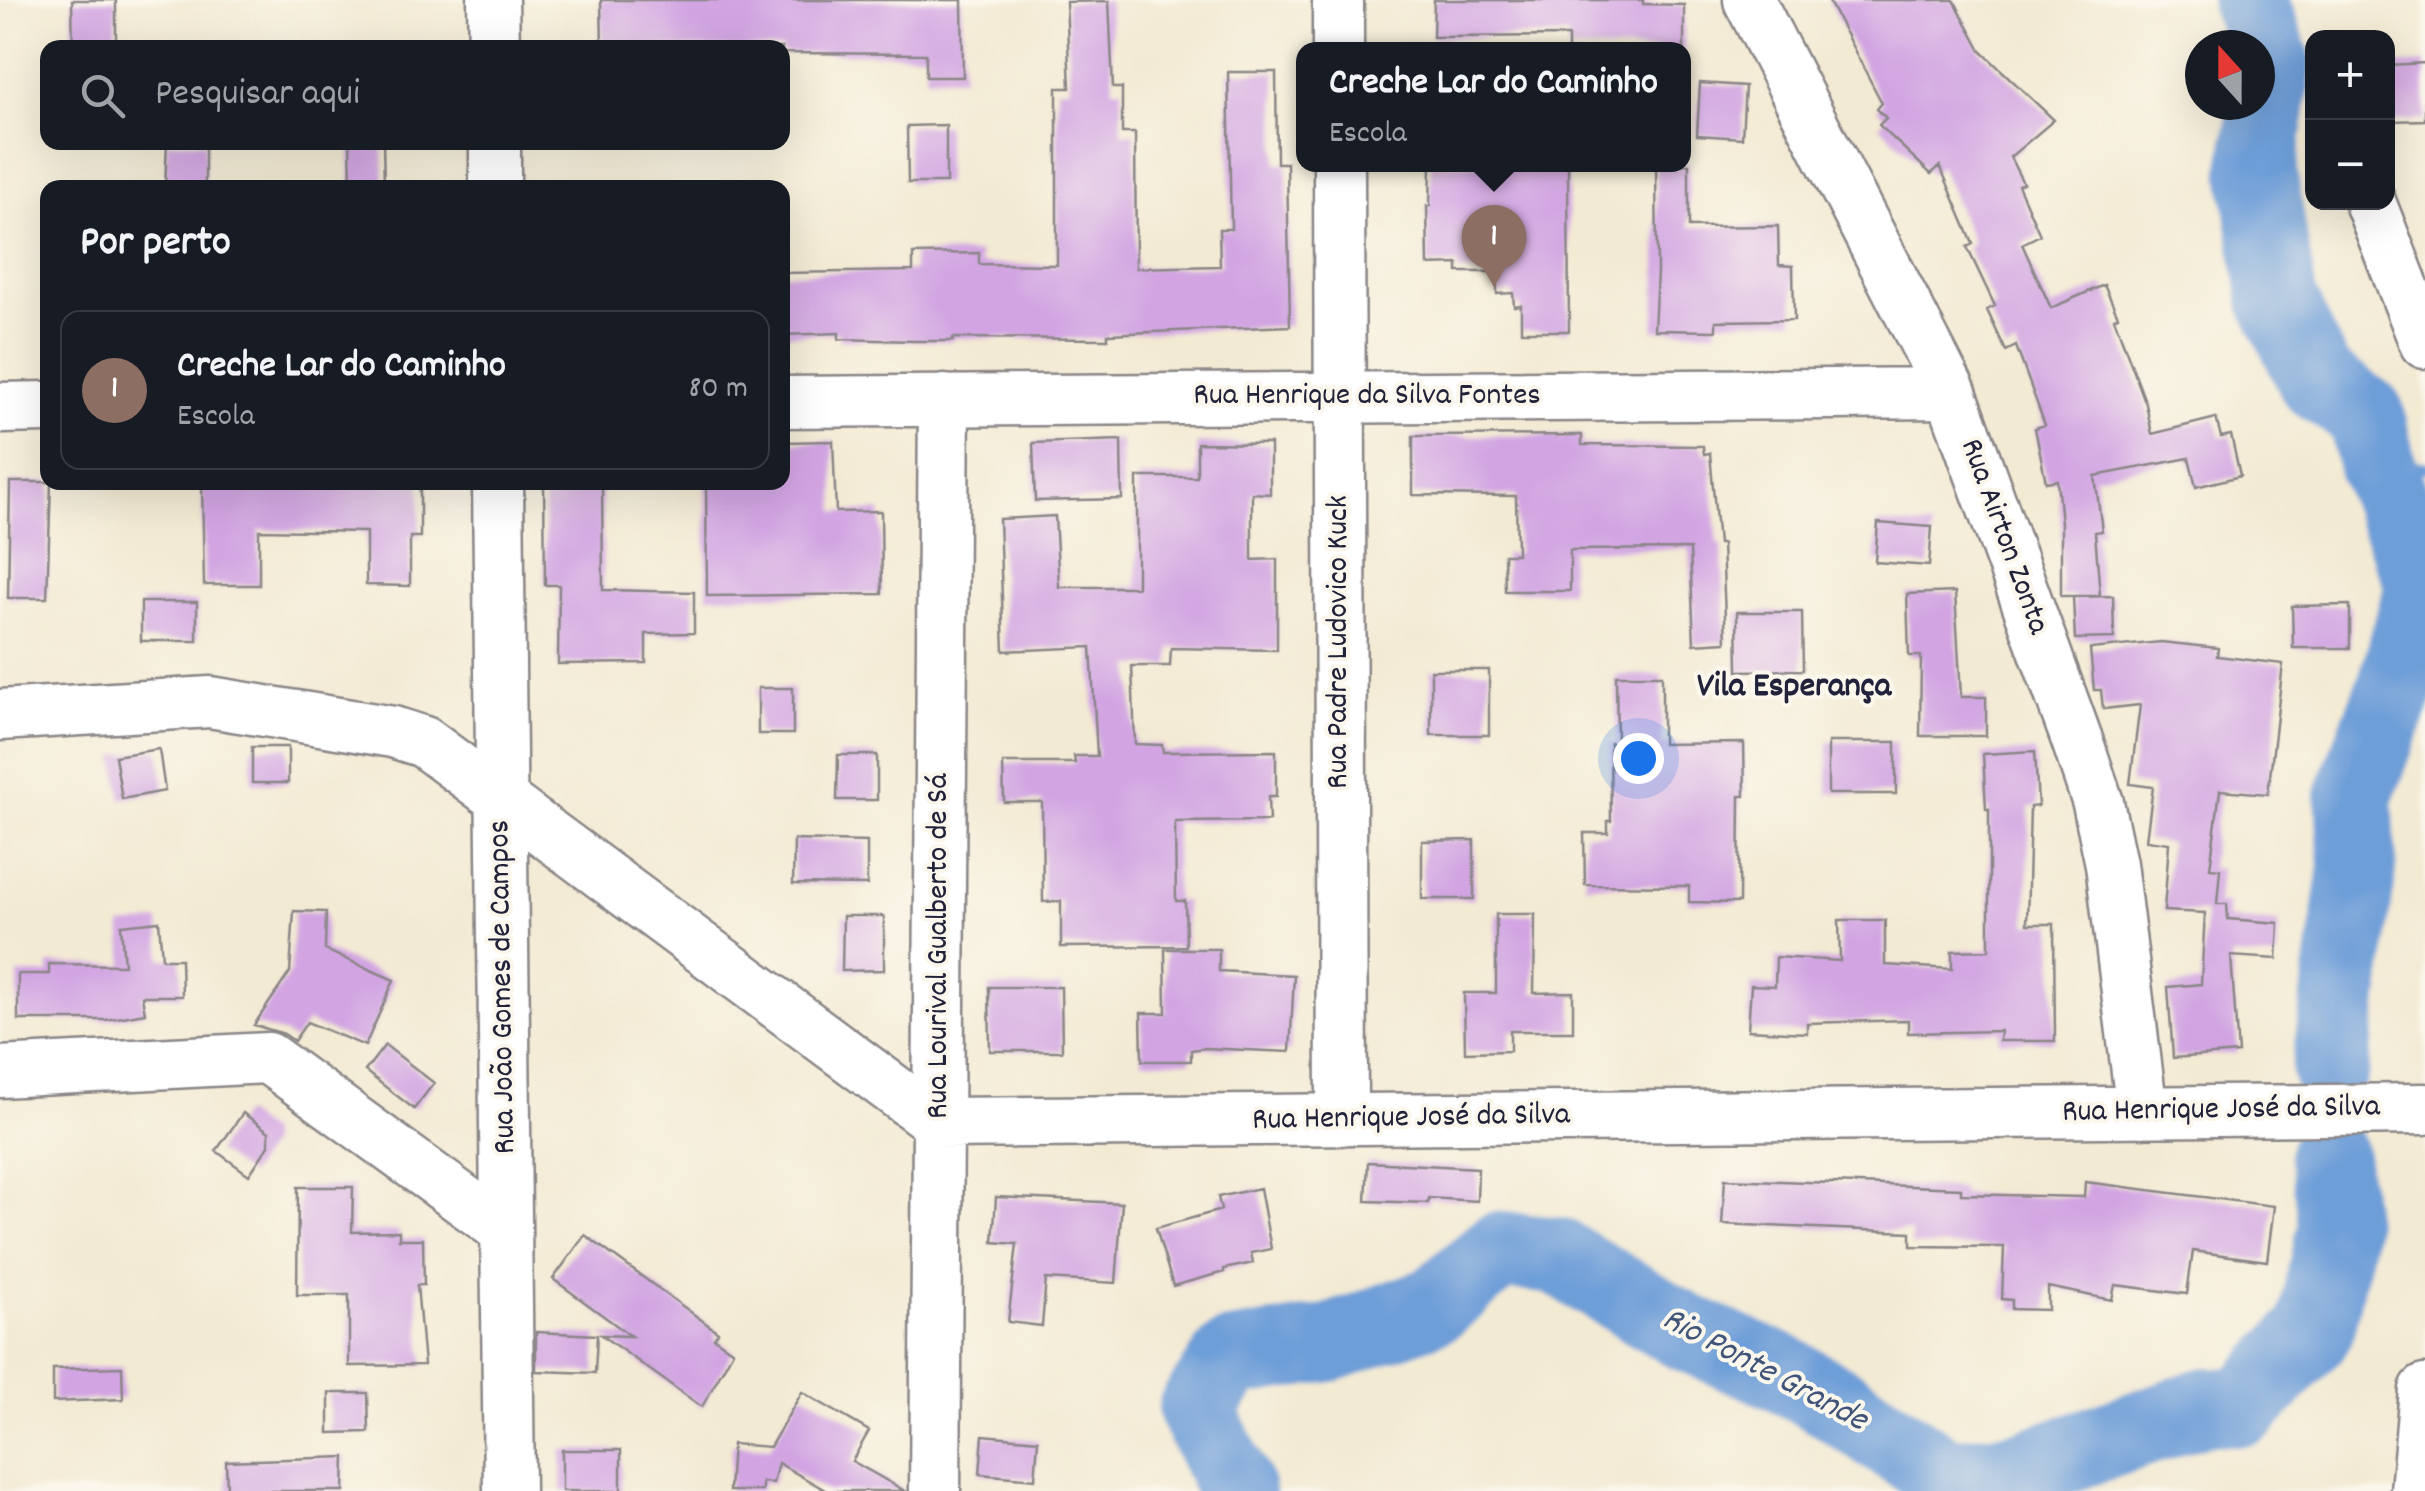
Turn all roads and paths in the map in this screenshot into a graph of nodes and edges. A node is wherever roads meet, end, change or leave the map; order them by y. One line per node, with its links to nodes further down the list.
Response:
1 (493, 0): 4 (street)
2 (1338, 0): 5 (street)
3 (1749, 0): 11 (street, Rua Airton Zonta)
4 (494, 40)
5 (1338, 42)
6 (495, 150): 8 (street)
7 (1338, 172): 12 (street, Rua Padre Ludovico Kuck)
8 (495, 180)
9 (2373, 210): 10 (street)
10 (2425, 343)
11 (1950, 393): 12 (street, Rua Henrique da Silva Fontes); 22 (street, Rua Airton Zonta)
12 (1340, 397): 13 (street, Rua Henrique da Silva Fontes); 23 (street, Rua Padre Ludovico Kuck)
13 (944, 400): 14 (street, Rua Henrique da Silva Fontes); 24 (street, Rua Lourival Gualberto de Sá)
14 (790, 402)
15 (40, 407): 16 (street)
16 (0, 408)
17 (498, 490): 19 (street, Rua João Gomes de Campos)
18 (0, 715): 19 (street)
19 (502, 802): 24 (street); 25 (street, Rua João Gomes de Campos)
20 (0, 1072): 25 (street)
21 (2425, 1109): 22 (street, Rua Henrique José da Silva)
22 (2142, 1112): 23 (street, Rua Henrique José da Silva)
23 (1342, 1120): 24 (street, Rua Henrique José da Silva)
24 (938, 1123): 28 (street, Rua Lourival Gualberto de Sá)
25 (506, 1231): 27 (street, Rua João Gomes de Campos)
26 (2425, 1390): 29 (street)
27 (508, 1491)
28 (935, 1491)
29 (2416, 1491)

